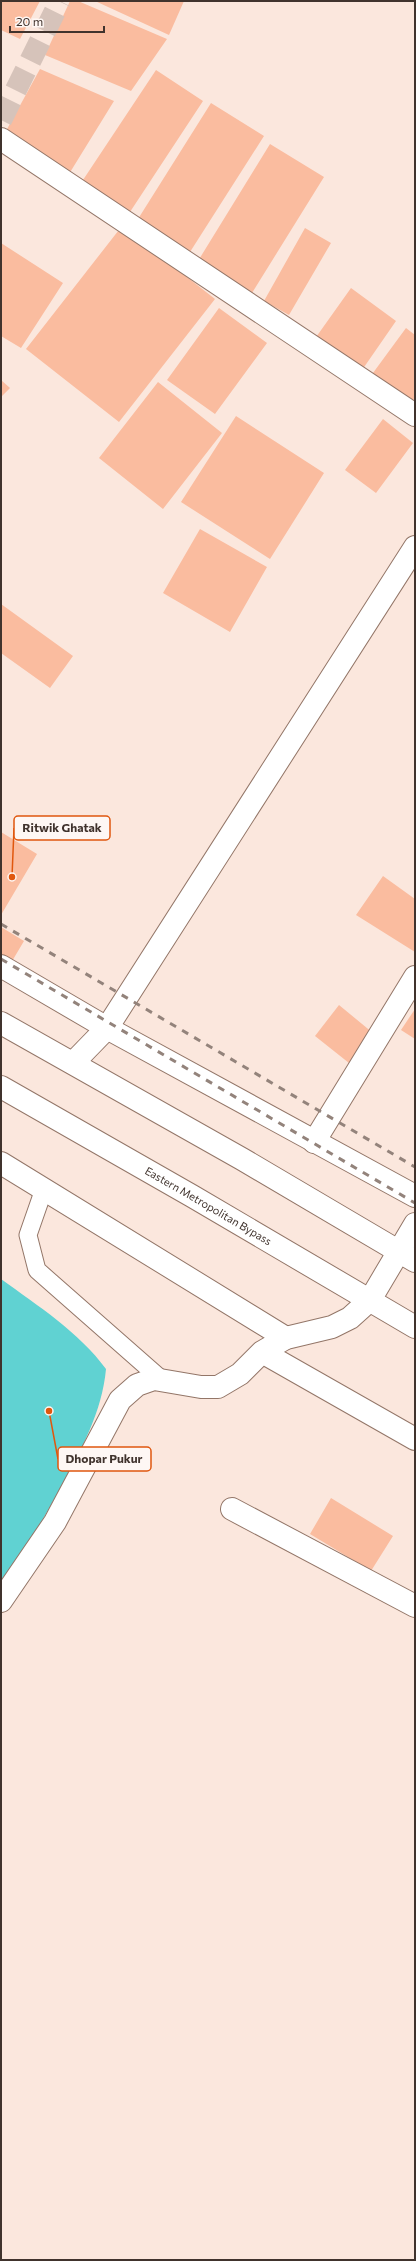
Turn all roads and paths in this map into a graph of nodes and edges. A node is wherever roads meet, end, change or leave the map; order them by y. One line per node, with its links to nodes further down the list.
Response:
1 (1, 139): 2 (street)
2 (415, 415)
3 (415, 547): 7 (street)
4 (1, 966): 7 (street)
5 (415, 977): 10 (street)
6 (1, 1023): 8 (street)
7 (107, 1028): 8 (street); 10 (street)
8 (73, 1064): 15 (street)
9 (1, 1087): 16 (street, Eastern Metropolitan Bypass)
10 (314, 1142): 13 (street)
11 (1, 1163): 12 (street)
12 (44, 1189): 18 (street); 20 (lane)
13 (415, 1196)
14 (415, 1224): 15 (street)
15 (407, 1256): 16 (street)
16 (370, 1300): 17 (street, Eastern Metropolitan Bypass); 18 (street)
17 (415, 1327)
18 (286, 1338): 19 (street)
19 (262, 1352): 20 (street); 21 (street)
20 (162, 1380): 23 (street)
21 (415, 1440)
22 (232, 1509): 24 (street)
23 (1, 1601)
24 (415, 1606)

